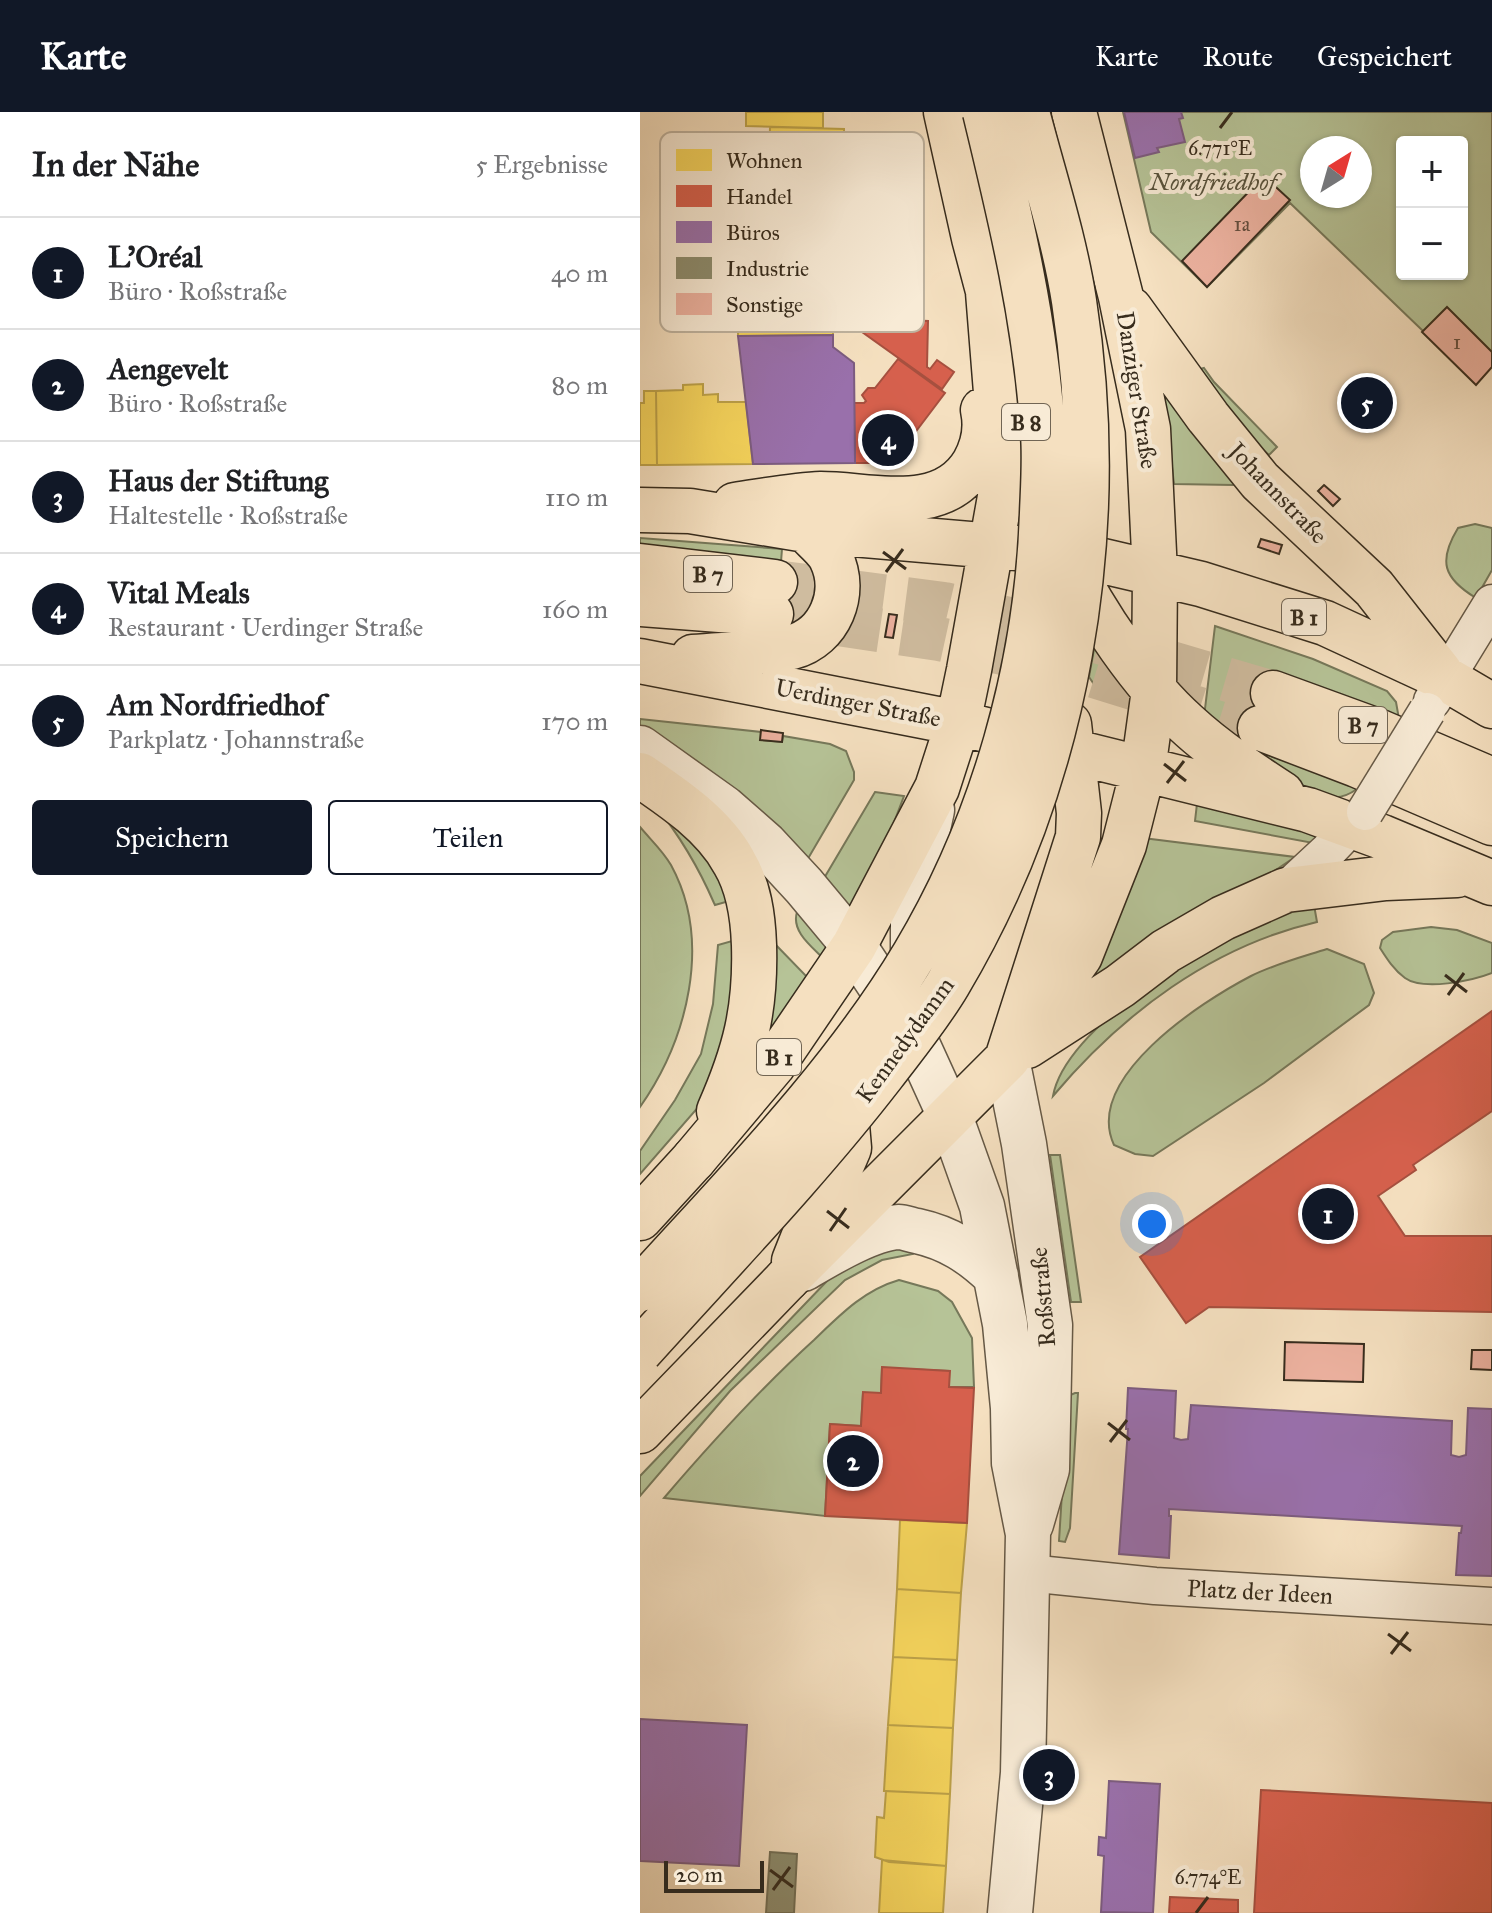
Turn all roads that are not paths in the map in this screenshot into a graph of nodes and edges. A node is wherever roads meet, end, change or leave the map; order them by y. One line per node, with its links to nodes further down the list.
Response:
1 (946, 112): 5 (main road)
2 (985, 112): 43 (main road, Kennedydamm, bridge)
3 (1027, 112): 18 (main road, Danziger Straße, bridge)
4 (1074, 112): 7 (main road, Danziger Straße)
5 (974, 238): 6 (main road); 7 (main road); 9 (main road)
6 (988, 292): 11 (main road); 12 (main road, B 8)
7 (1121, 297): 14 (main road, Danziger Straße); 19 (main road, Johannstraße)
8 (640, 510): 9 (main road)
9 (690, 511): 10 (main road)
10 (806, 530): 11 (main road); 17 (main road)
11 (992, 547): 12 (main road, Johannstraße / B 1); 22 (main road, B 1); 24 (main road)
12 (1064, 552): 14 (main road, Johannstraße / B 1); 20 (main road, B 8)
13 (640, 566): 16 (main road, B 7)
14 (1155, 573): 19 (main road, Johannstraße / B 1); 20 (main road, Danziger Straße)
15 (1492, 603): 19 (street)
16 (640, 604)
17 (642, 661): 22 (main road, Uerdinger Straße)
18 (1067, 670): 44 (main road, Kennedydamm, bridge)
19 (1436, 695): 21 (main road, Johannstraße / B 1); 30 (street, bridge)
20 (1153, 697): 24 (main road); 25 (main road, Danziger Straße); 29 (main road, B 8)
21 (1492, 706)
22 (958, 723): 24 (main road, Uerdinger Straße); 28 (main road, B 1)
23 (640, 748): 34 (street)
24 (1080, 753): 25 (main road); 36 (main road)
25 (1143, 770): 29 (main road); 36 (main road)
26 (640, 775): 39 (main road)
27 (1492, 780): 31 (main road, B 7)
28 (937, 788): 34 (main road, B 1); 35 (street)
29 (1308, 810): 30 (main road)
30 (1359, 819): 32 (main road); 33 (street)
31 (1492, 823)
32 (1480, 879): 33 (main road)
33 (1286, 890): 36 (main road)
34 (854, 946): 35 (street, Roßstraße); 37 (main road, B 1)
35 (914, 1037): 38 (street, Roßstraße)
36 (1007, 1059): 38 (main road); 46 (street, Roßstraße)
37 (744, 1098): 39 (main road, B 1); 42 (main road)
38 (950, 1116): 41 (street, Roßstraße); 42 (main road)
39 (694, 1159): 40 (main road, B 1)
40 (640, 1218)
41 (996, 1276): 42 (street); 46 (street, Roßstraße)
42 (787, 1279): 45 (main road)
43 (640, 1289)
44 (640, 1351)
45 (640, 1431)
46 (1028, 1554): 47 (street, Platz der Ideen); 48 (street, Roßstraße)
47 (1492, 1606)
48 (1010, 1913)

